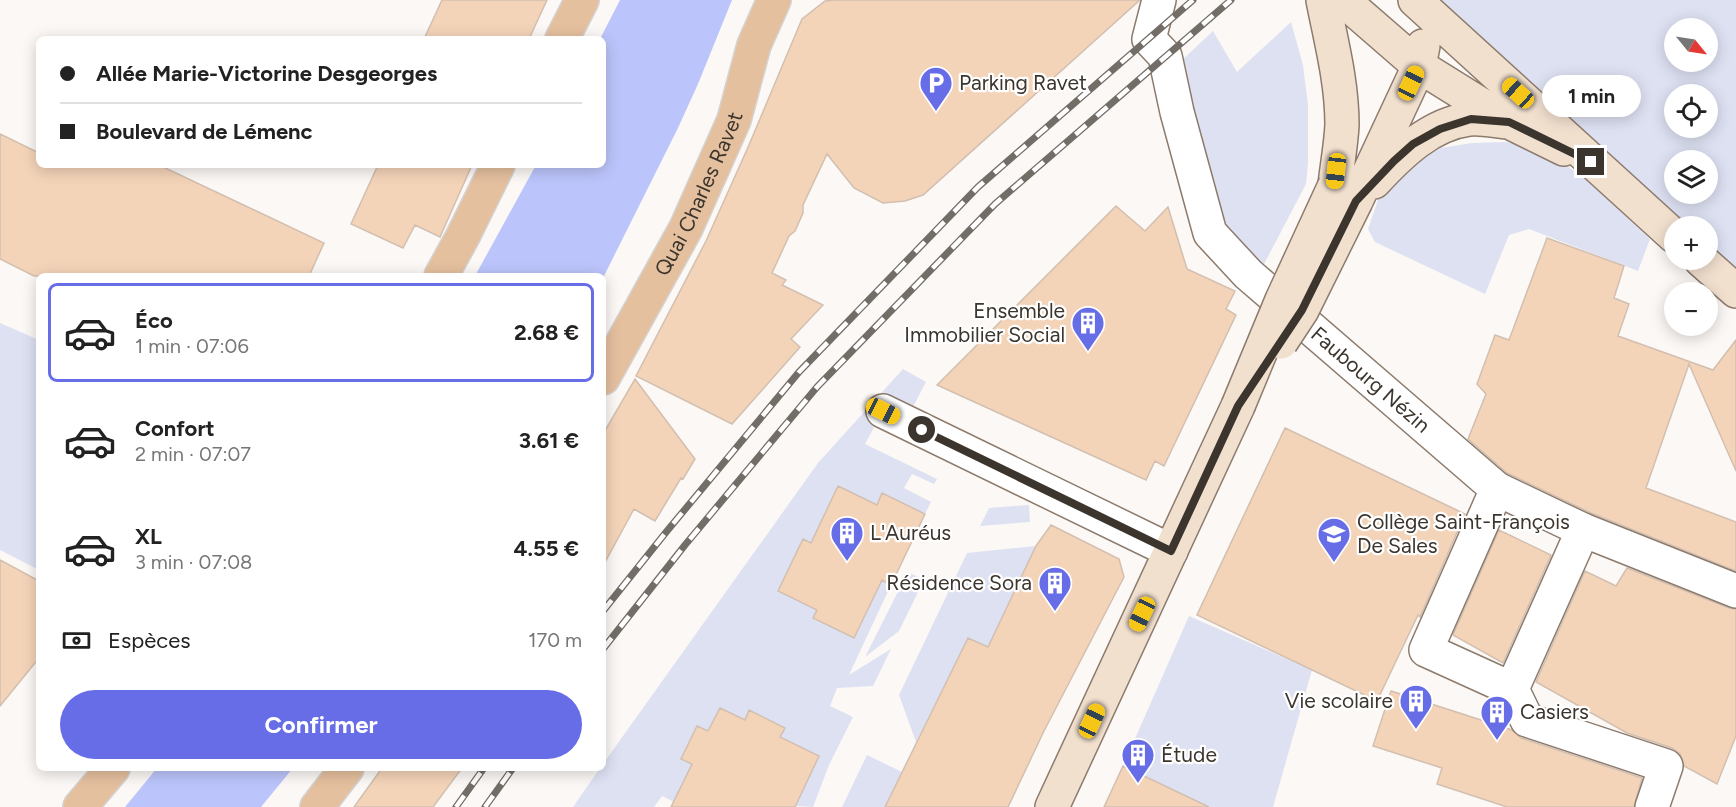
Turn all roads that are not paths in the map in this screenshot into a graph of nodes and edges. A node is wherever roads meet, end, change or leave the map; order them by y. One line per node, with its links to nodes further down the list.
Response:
1 (582, 0): 7 (main road)
2 (774, 0): 17 (main road, Quai Charles Ravet)
3 (1159, 0): 19 (street, Faubourg Nézin)
4 (1323, 0): 12 (main road)
5 (1343, 0): 8 (main road)
6 (1423, 6): 8 (main road); 10 (main road)
7 (564, 36)
8 (1419, 66): 9 (main road); 12 (main road)
9 (1509, 122): 10 (main road); 12 (main road)
10 (1591, 162): 13 (main road)
11 (497, 168): 15 (main road)
12 (1345, 193): 21 (main road, bridge)
13 (1664, 227)
14 (1712, 270): 16 (main road)
15 (443, 273)
16 (1736, 291)
17 (606, 373)
18 (883, 411): 21 (street)
19 (1497, 489): 20 (street, Faubourg Nézin); 23 (street)
20 (1583, 530): 22 (street, Faubourg Nézin); 23 (street)
21 (1171, 551): 28 (main road)
22 (1736, 591)
23 (1512, 689): 29 (street)
24 (110, 771): 26 (main road)
25 (345, 771): 27 (main road)
26 (80, 807)
27 (317, 807)
28 (1052, 807)
29 (1652, 807)

